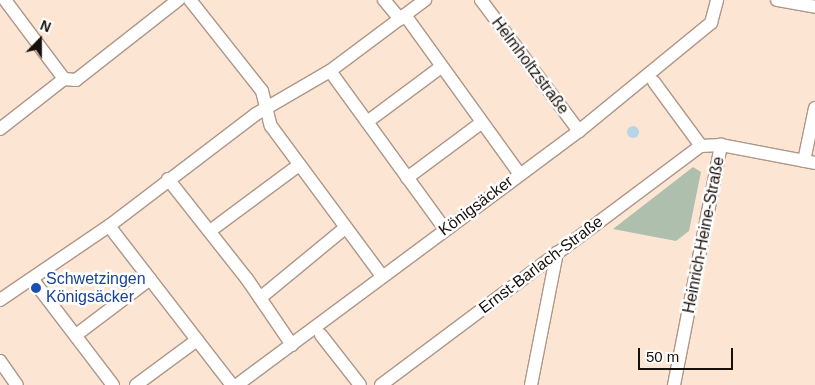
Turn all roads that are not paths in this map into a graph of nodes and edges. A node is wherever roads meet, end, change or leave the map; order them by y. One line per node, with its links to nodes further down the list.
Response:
1 (6, 0): 14 (street)
2 (178, 0): 9 (street)
3 (190, 0): 17 (street)
4 (384, 0): 11 (street)
5 (425, 0): 11 (street)
6 (482, 0): 21 (street, Helmholtzstraße)
7 (717, 0): 21 (street, Königsäcker)
8 (778, 0): 10 (street)
9 (164, 5): 14 (street)
10 (815, 7)
11 (402, 17): 12 (street); 13 (street)
12 (441, 66): 18 (street); 19 (street)
13 (330, 71): 17 (street); 18 (street)
14 (64, 79): 20 (street)
15 (654, 82): 23 (street)
16 (815, 108): 24 (street)
17 (267, 110): 25 (street); 27 (street)
18 (367, 122): 28 (street)
19 (481, 123): 26 (street); 28 (street)
20 (0, 129)
21 (579, 131): 26 (street, Königsäcker)
22 (721, 145): 23 (street); 24 (street); 52 (street, Heinrich-Heine-Straße)
23 (701, 146): 33 (street, Ernst-Barlach-Straße)
24 (809, 162)
25 (299, 165): 30 (street); 32 (street)
26 (519, 173): 31 (street, Königsäcker)
27 (168, 178): 29 (street); 32 (street)
28 (407, 178): 31 (street)
29 (109, 226): 35 (street); 36 (street)
30 (346, 228): 34 (street); 37 (street)
31 (445, 229): 34 (street, Königsäcker)
32 (210, 231): 37 (street)
33 (557, 254): 50 (street, Ernst-Barlach-Straße); 51 (street)
34 (382, 276): 42 (street, Königsäcker)
35 (150, 279): 39 (street); 41 (street)
36 (32, 280): 38 (street); 39 (street)
37 (260, 298): 42 (street)
38 (0, 300)
39 (76, 335): 45 (street)
40 (321, 335): 49 (street)
41 (197, 340): 46 (street); 47 (street)
42 (292, 345): 48 (street, Königsäcker)
43 (1, 365): 44 (street)
44 (17, 385)
45 (113, 385)
46 (136, 385)
47 (232, 385)
48 (237, 385)
49 (360, 385)
50 (381, 385)
51 (531, 385)
52 (674, 385)

